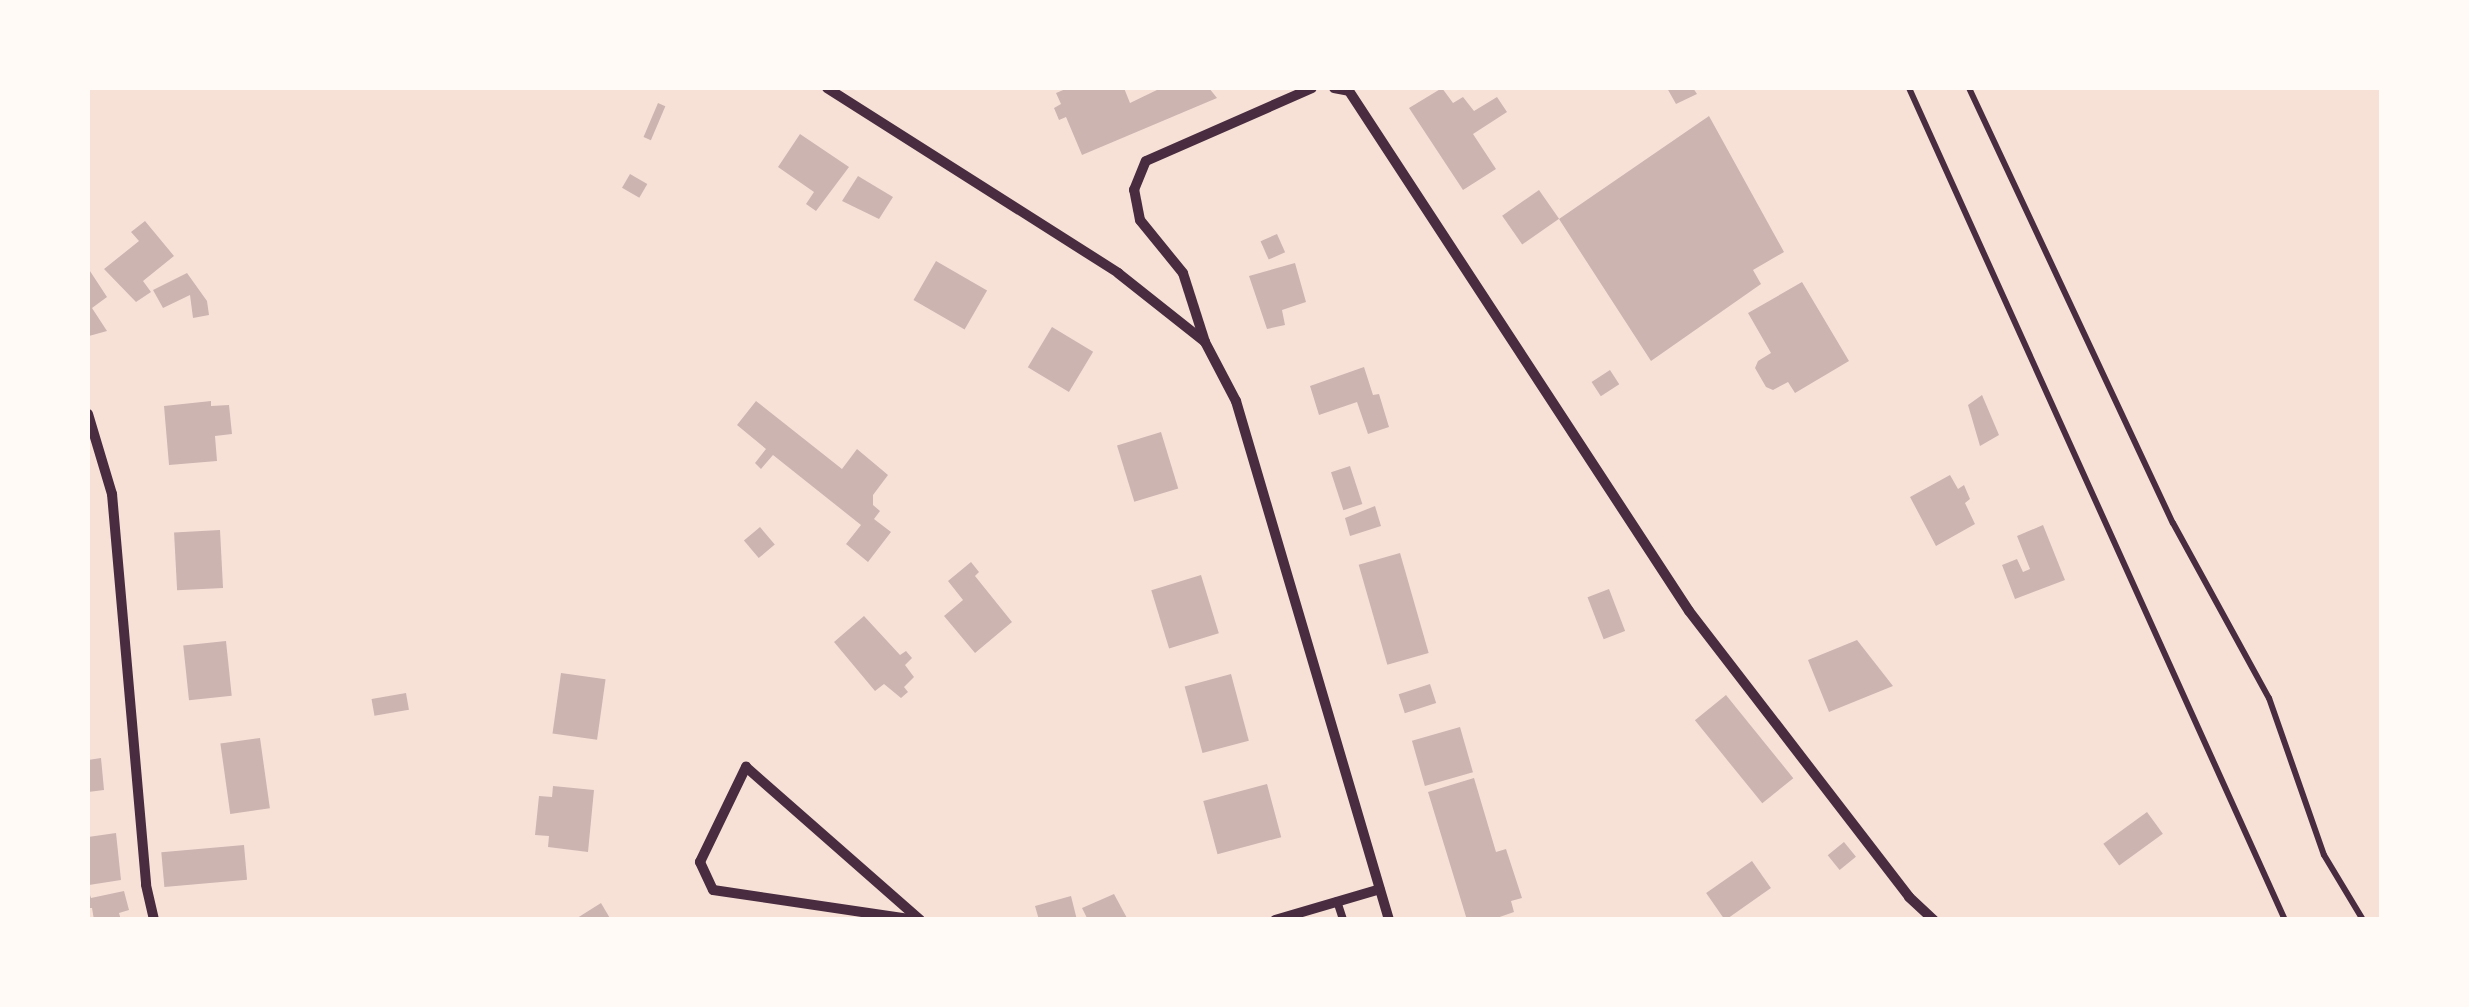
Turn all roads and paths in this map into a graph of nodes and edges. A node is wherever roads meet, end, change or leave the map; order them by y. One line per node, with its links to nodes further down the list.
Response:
1 (827, 88): 7 (street)
2 (1312, 88): 7 (street)
3 (1334, 88): 6 (street)
4 (1909, 88): 17 (path)
5 (1969, 88): 18 (path)
6 (1349, 89): 16 (street)
7 (1205, 342): 9 (street)
8 (88, 414): 11 (street)
9 (1380, 889): 10 (street); 15 (street)
10 (1337, 901): 13 (street); 14 (lane)
11 (154, 920)
12 (918, 920): 12 (street)
13 (1274, 920)
14 (1342, 920)
15 (1389, 920)
16 (1934, 920)
17 (2285, 920)
18 (2362, 920)

